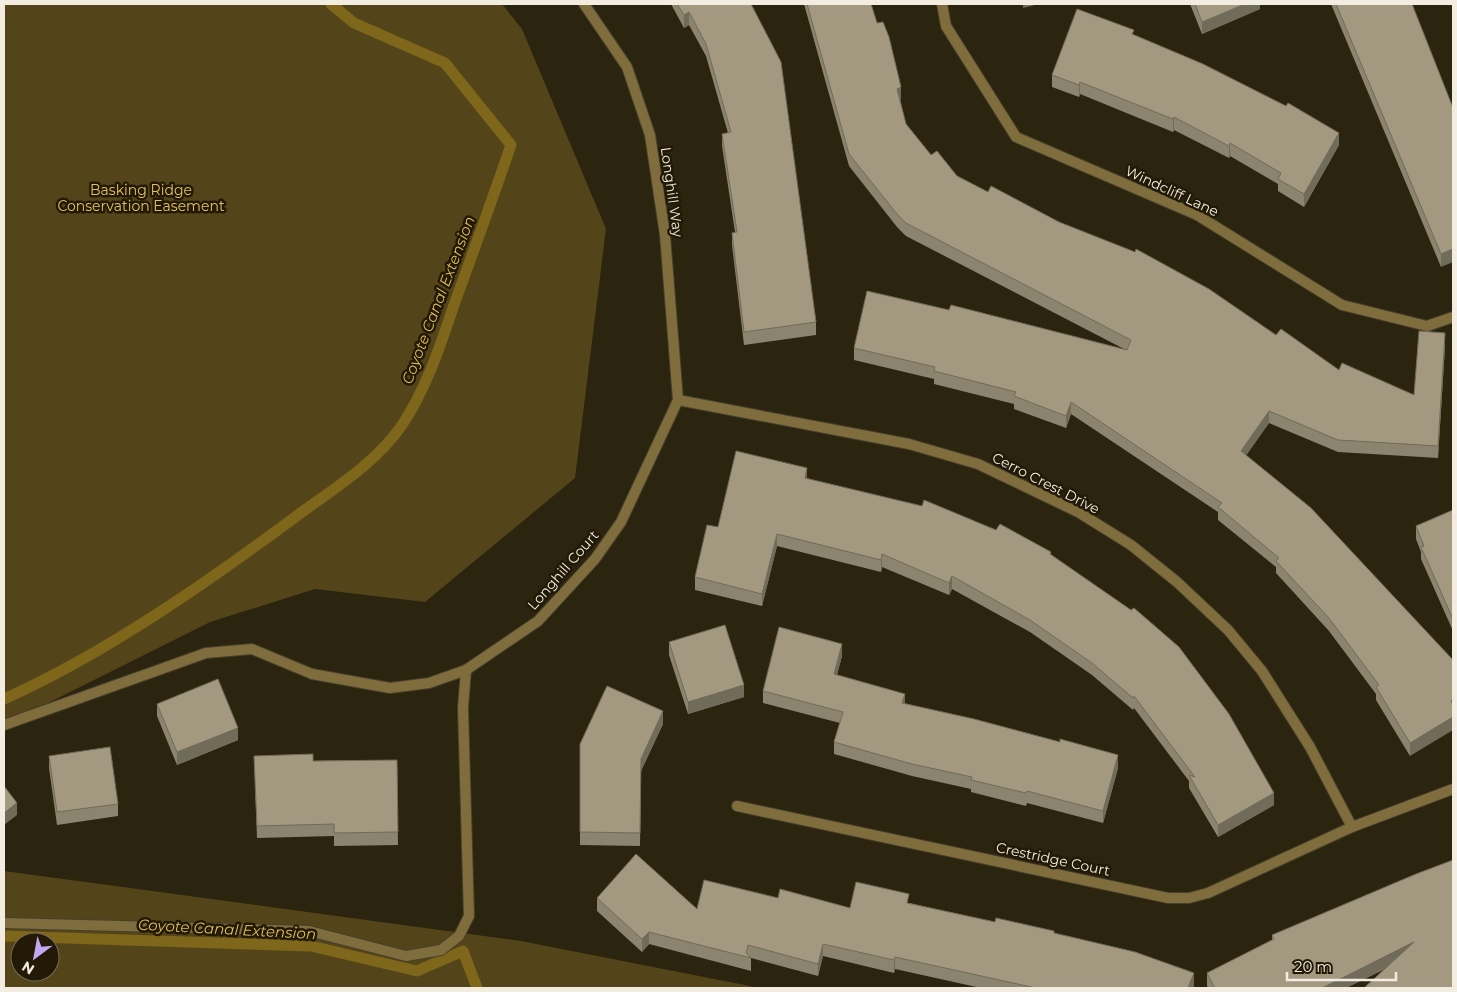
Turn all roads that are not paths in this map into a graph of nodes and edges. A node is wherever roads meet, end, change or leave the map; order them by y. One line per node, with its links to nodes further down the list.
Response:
1 (584, 4): 4 (street, Longhill Way)
2 (942, 4): 3 (street, Windcliff Lane)
3 (1453, 317)
4 (678, 400): 5 (street, Longhill Court); 9 (street, Cerro Crest Drive)
5 (466, 670): 6 (street, Longhill Court); 10 (street)
6 (4, 725)
7 (1453, 788): 9 (street, Crestridge Court)
8 (737, 806): 9 (street, Crestridge Court)
9 (1352, 827)
10 (4, 923)

